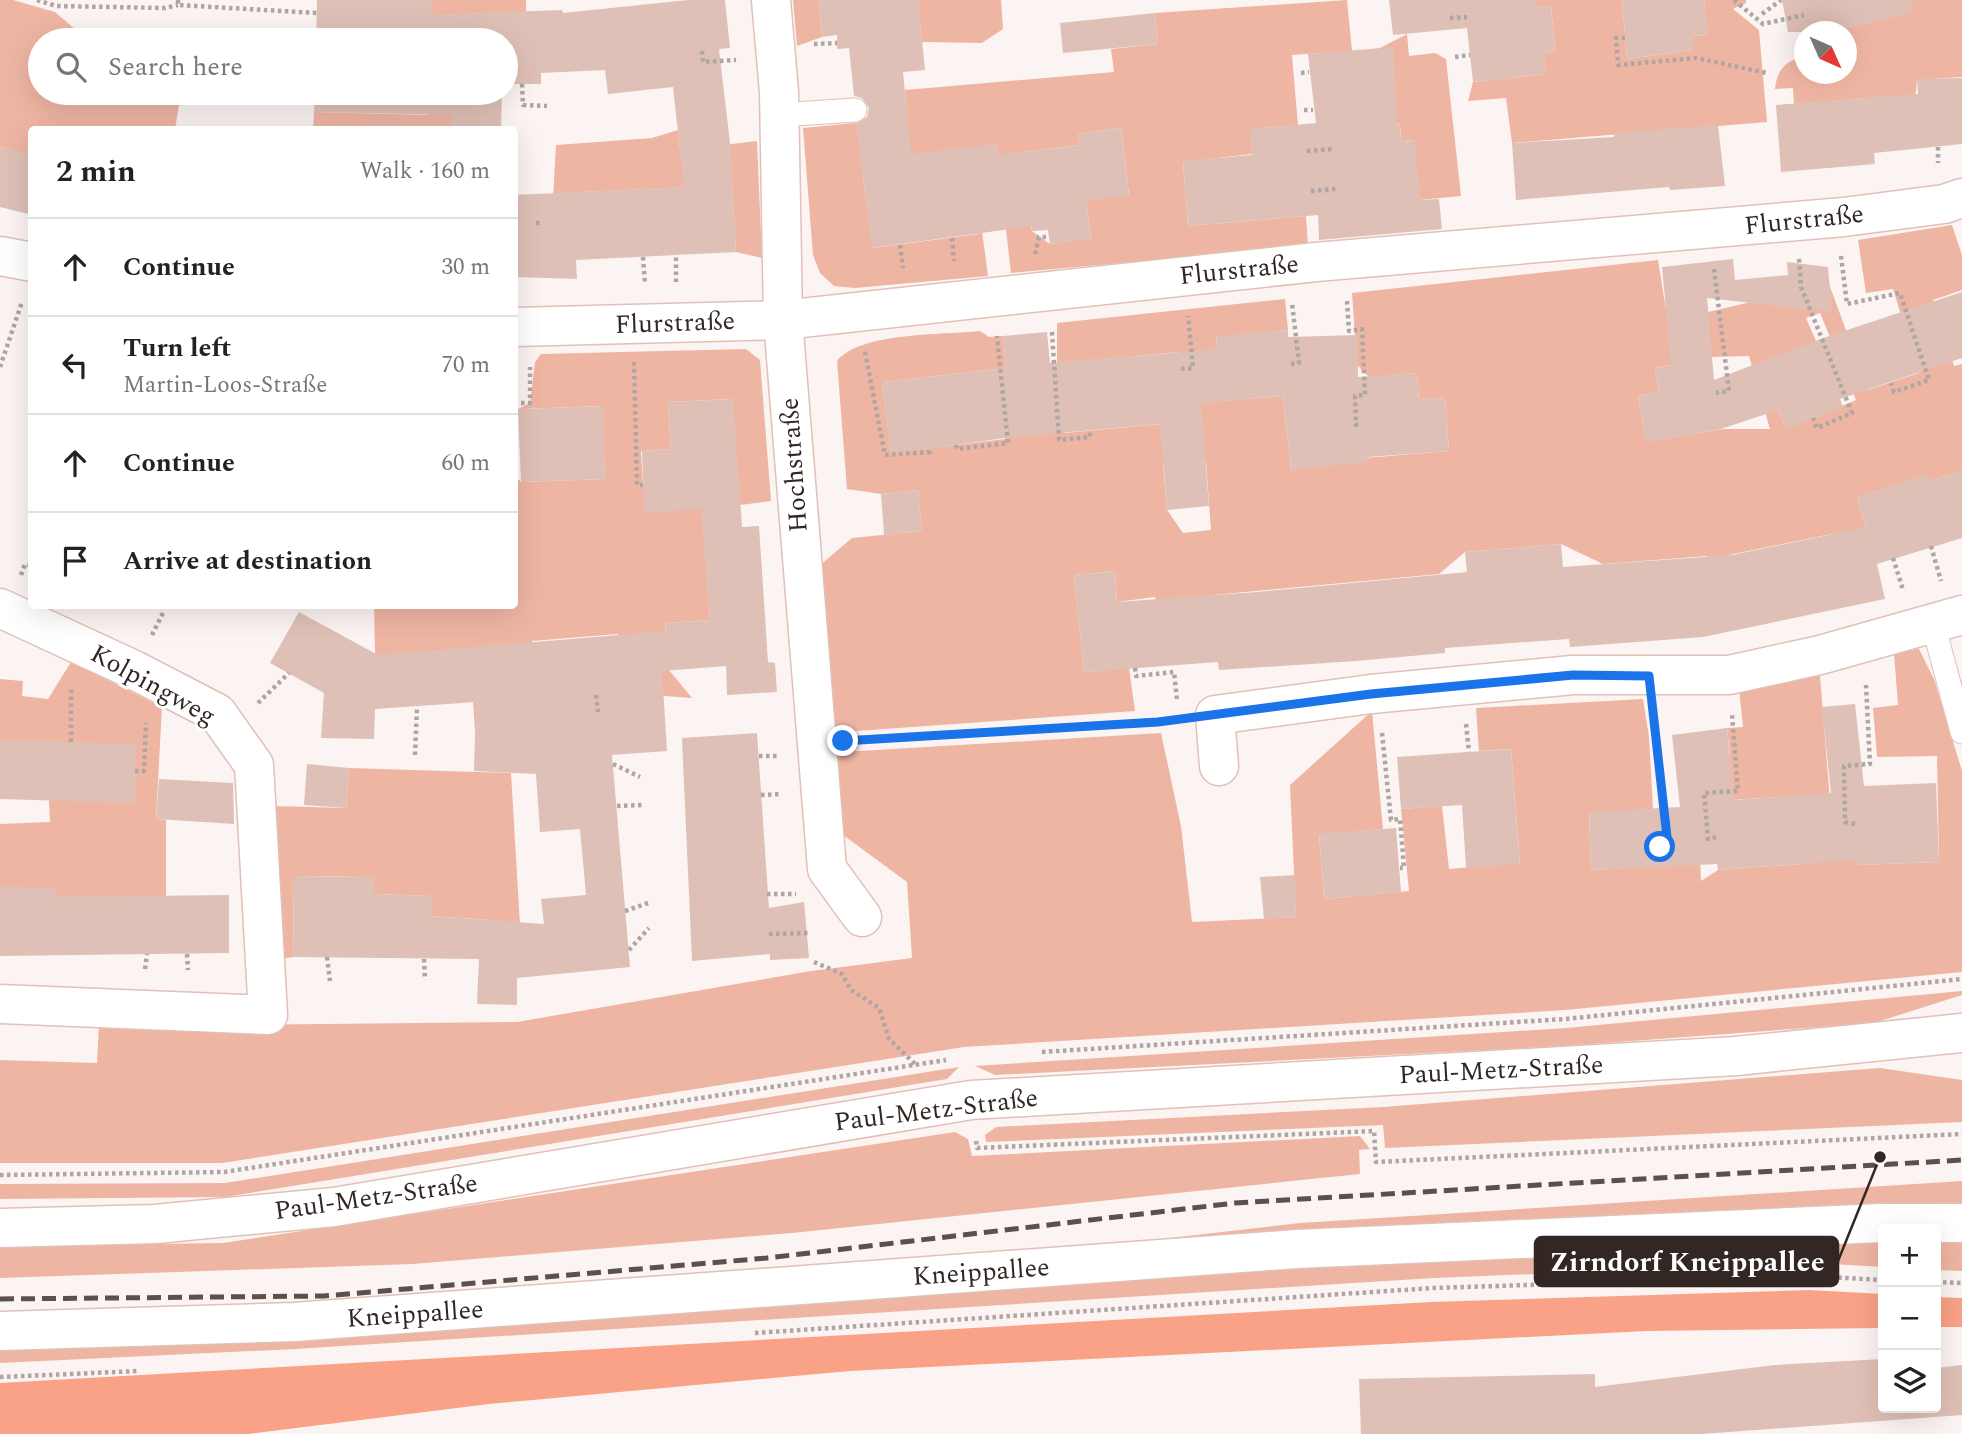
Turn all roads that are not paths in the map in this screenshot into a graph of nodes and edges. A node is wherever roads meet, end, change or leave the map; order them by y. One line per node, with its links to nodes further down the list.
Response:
1 (771, 0): 3 (street, Hochstraße)
2 (855, 110): 3 (lane)
3 (779, 115): 7 (street, Hochstraße)
4 (1962, 198): 7 (street, Flurstraße)
5 (0, 256): 6 (street)
6 (28, 279)
7 (783, 320): 8 (street, Flurstraße); 13 (street, Hochstraße)
8 (518, 327)
9 (0, 608): 14 (street, Kolpingweg)
10 (1947, 620): 11 (lane); 12 (street)
11 (1962, 732)
12 (1219, 765)
13 (862, 918)
14 (0, 1004)
15 (1962, 1033): 17 (street, Paul-Metz-Straße)
16 (1962, 1223): 18 (street, Kneippallee)
17 (0, 1228)
18 (0, 1331)

